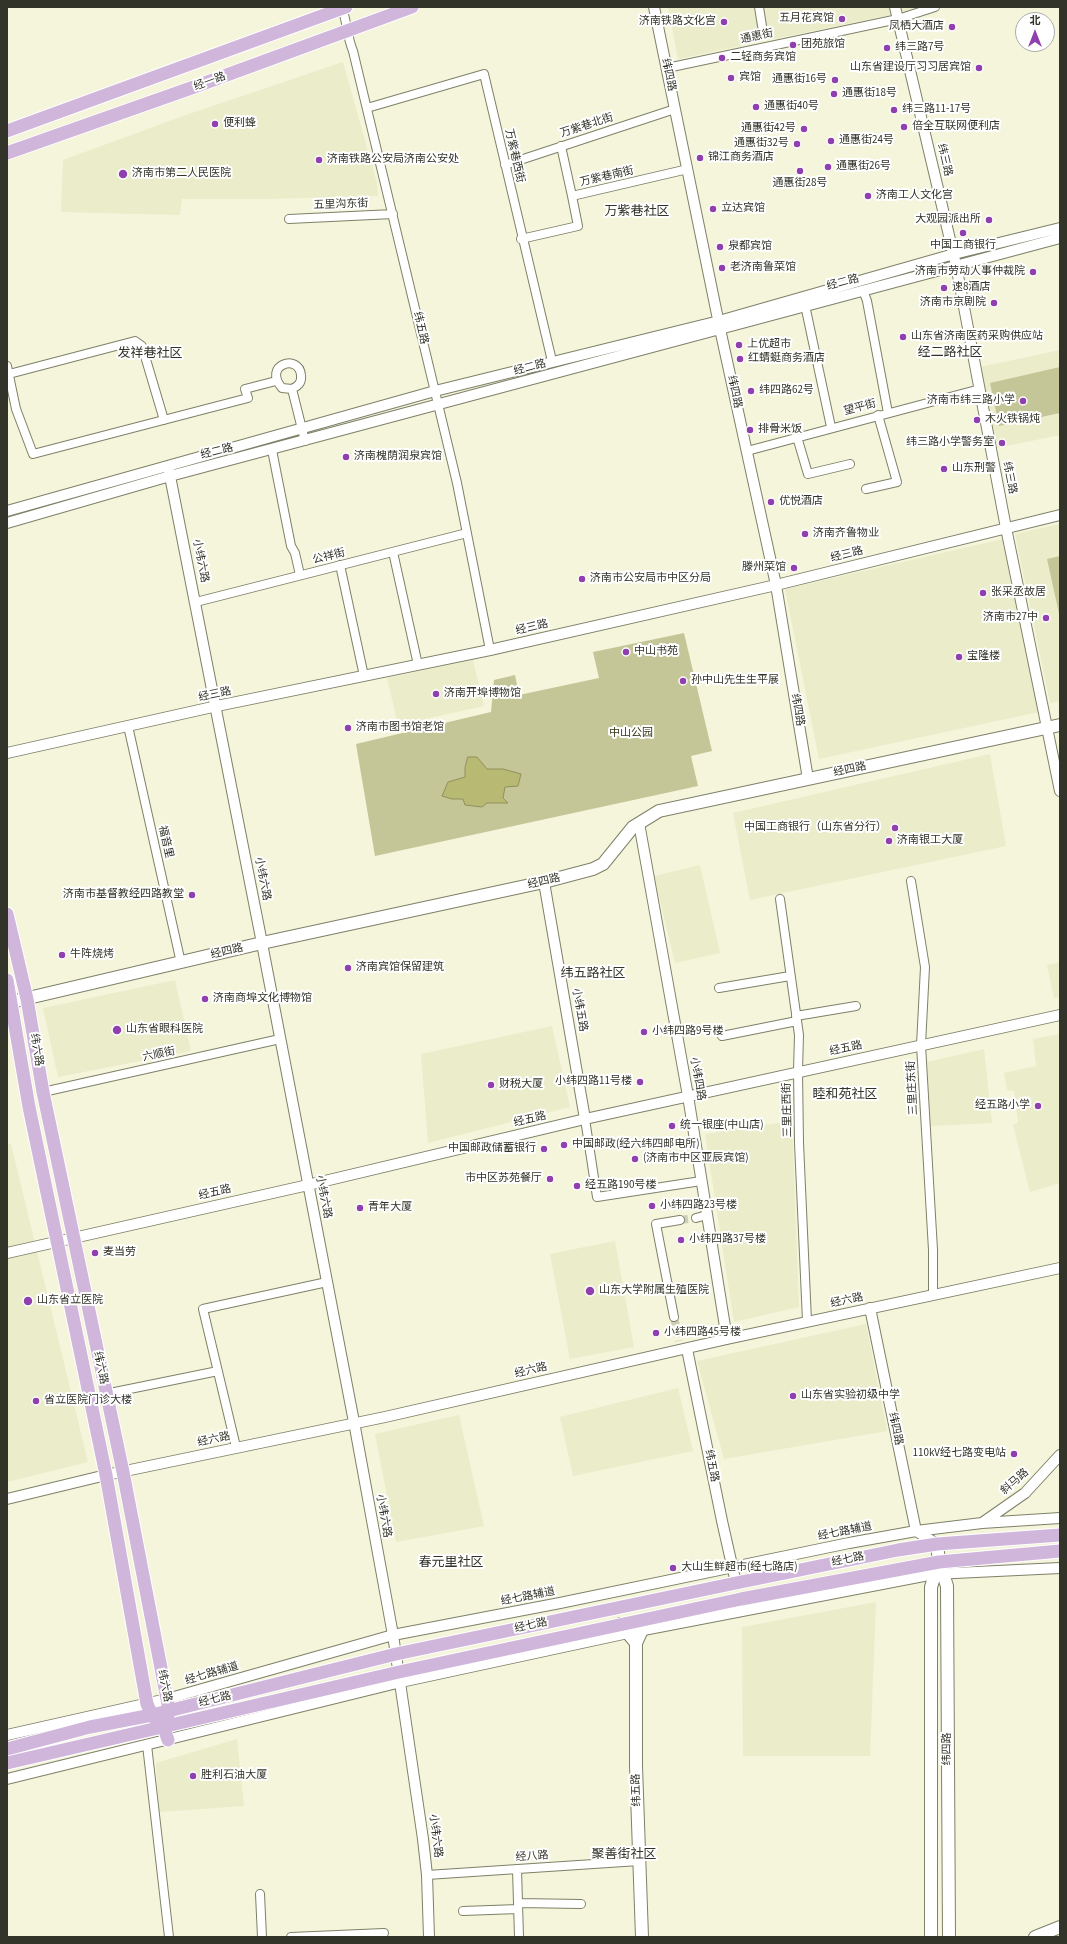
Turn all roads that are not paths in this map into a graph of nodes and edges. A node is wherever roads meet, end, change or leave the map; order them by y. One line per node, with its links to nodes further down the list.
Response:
1 (344, 7): 9 (street, 纬五路); 13 (main road)
2 (412, 7): 9 (main road, 经一路)
3 (654, 7): 10 (street, 纬四路)
4 (759, 7): 8 (street)
5 (895, 7): 7 (street, 纬三路)
6 (935, 7): 7 (street, 通惠街)
7 (898, 19): 10 (street, 通惠街); 24 (street, 纬三路)
8 (762, 26)
9 (348, 30): 11 (street, 纬五路); 15 (main road, 经一路)
10 (667, 68): 12 (street, 纬四路)
11 (367, 108): 16 (street, 万紫巷西街); 19 (street, 纬五路)
12 (675, 109): 14 (street, 万紫巷北街); 17 (street, 纬四路)
13 (7, 131)
14 (561, 146): 16 (street, 万紫巷北街); 18 (street)
15 (7, 154)
16 (505, 165): 23 (street, 万紫巷西街)
17 (688, 169): 18 (street, 万紫巷南街); 28 (street, 纬四路)
18 (572, 196): 23 (street, 万紫巷南街)
19 (393, 214): 20 (street, 五里沟东街); 34 (street, 纬五路)
20 (289, 219)
21 (1060, 228): 24 (street, 经二路)
22 (1060, 238): 25 (street, 经二路)
23 (522, 239): 29 (street, 万紫巷西街)
24 (954, 254): 25 (street, 纬三路); 28 (street, 经二路)
25 (956, 265): 26 (street, 经二路); 32 (street, 纬三路)
26 (863, 290): 27 (street, 经二路); 36 (street)
27 (806, 305): 28 (street, 经二路); 39 (street)
28 (720, 325): 29 (street, 经二路); 35 (street, 经二路); 44 (street, 纬四路)
29 (552, 361): 34 (street, 经二路)
30 (8, 370): 38 (street); 38 (street)
31 (276, 381): 33 (street); 33 (street); 38 (street)
32 (980, 389): 36 (street, 望平街); 52 (street, 纬三路)
33 (292, 390): 40 (street)
34 (435, 391): 35 (street, 纬五路); 40 (street, 经二路)
35 (438, 405): 42 (street, 经二路); 53 (street, 纬五路)
36 (888, 412): 37 (street, 望平街)
37 (878, 415): 39 (street, 望平街); 48 (street)
38 (164, 420)
39 (831, 427): 41 (street, 望平街)
40 (302, 428): 42 (street); 46 (street, 经二路)
41 (797, 437): 44 (street, 望平街); 45 (street)
42 (305, 441): 43 (street, 经二路)
43 (272, 450): 47 (street, 经二路); 56 (street)
44 (747, 451): 57 (street, 纬四路)
45 (850, 464)
46 (168, 466): 47 (street, 小纬六路); 49 (street, 经二路)
47 (170, 476): 51 (street, 经二路); 58 (street, 小纬六路)
48 (866, 489)
49 (7, 511)
50 (1060, 515): 52 (street, 经三路)
51 (7, 523)
52 (1006, 528): 57 (street, 经三路); 65 (street, 纬三路)
53 (467, 533): 54 (street, 公祥街); 59 (street, 纬五路)
54 (393, 552): 55 (street, 公祥街); 60 (street)
55 (340, 565): 56 (street, 公祥街); 61 (street)
56 (300, 575): 58 (street, 公祥街)
57 (776, 585): 59 (street, 经三路); 67 (street, 纬四路)
58 (196, 602): 62 (street, 小纬六路)
59 (490, 650): 60 (street, 经三路)
60 (418, 665): 61 (street, 经三路)
61 (364, 676): 62 (street, 经三路)
62 (217, 706): 64 (street, 经三路); 74 (street, 小纬六路)
63 (1060, 725): 65 (main road, 经四路)
64 (128, 726): 66 (street, 经三路); 75 (street, 福音里)
65 (1046, 728): 67 (main road, 经四路); 68 (street, 纬三路)
66 (7, 753)
67 (808, 779): 69 (main road, 经四路)
68 (1060, 791)
69 (639, 823): 71 (main road, 经四路); 89 (street, 小纬四路)
70 (911, 881): 86 (street, 三里庄东街)
71 (544, 882): 74 (main road, 经四路); 90 (street, 小纬五路)
72 (780, 900): 76 (street, 三里庄西街)
73 (7, 914): 79 (main road, 纬六路)
74 (262, 943): 75 (main road, 经四路); 85 (street, 小纬六路)
75 (181, 962): 79 (main road, 经四路)
76 (790, 976): 78 (street); 83 (street, 三里庄西街)
77 (7, 980): 80 (main road, 纬六路)
78 (719, 988)
79 (27, 999): 80 (main road, 经四路); 88 (main road, 纬六路)
80 (9, 1003): 97 (main road, 纬六路)
81 (856, 1006): 83 (street)
82 (1060, 1015): 86 (street, 经五路)
83 (796, 1018): 84 (street); 87 (street, 三里庄西街)
84 (722, 1036)
85 (280, 1039): 88 (street, 六顺街); 92 (street, 小纬六路)
86 (921, 1045): 87 (street, 经五路); 101 (street, 三里庄东街)
87 (798, 1071): 89 (street, 经五路); 104 (street, 三里庄西街)
88 (43, 1092): 96 (main road, 纬六路)
89 (688, 1096): 90 (street, 经五路); 91 (street, 小纬四路)
90 (585, 1119): 91 (street); 92 (street, 经五路)
91 (701, 1181): 93 (street, 小纬四路)
92 (308, 1185): 96 (street, 经五路); 100 (street, 小纬六路)
93 (707, 1216): 94 (street); 105 (street, 小纬四路)
94 (696, 1218)
95 (680, 1220): 103 (street)
96 (73, 1237): 97 (street, 经五路); 108 (main road, 纬六路)
97 (57, 1241): 98 (street, 经五路); 113 (main road, 纬六路)
98 (7, 1253)
99 (1060, 1268): 101 (street, 经六路)
100 (327, 1282): 107 (street); 109 (street, 小纬六路)
101 (933, 1295): 102 (street, 经六路)
102 (870, 1308): 104 (street, 经六路); 117 (street, 纬四路)
103 (674, 1317)
104 (808, 1321): 105 (street, 经六路)
105 (727, 1339): 106 (street, 经六路)
106 (682, 1347): 109 (street, 经六路); 121 (street, 纬五路)
107 (218, 1371): 108 (street); 110 (street)
108 (105, 1394): 112 (main road, 纬六路)
109 (354, 1422): 110 (street, 经六路); 127 (street, 小纬六路)
110 (236, 1447): 112 (street, 经六路)
111 (1060, 1455): 116 (street, 斜马路)
112 (123, 1472): 113 (street, 经六路); 131 (main road, 纬六路)
113 (106, 1475): 114 (street, 经六路); 132 (main road, 纬六路)
114 (7, 1499)
115 (1060, 1518): 116 (street, 经七路辅道)
116 (982, 1523): 117 (street, 经七路辅道)
117 (916, 1531): 119 (street); 121 (street, 经七路辅道)
118 (1060, 1535): 119 (main road, 经七路)
119 (937, 1544): 123 (main road, 纬四路); 124 (main road, 经七路)
120 (1060, 1551): 123 (main road, 经七路)
121 (733, 1568): 124 (street, 纬五路); 127 (street, 经七路辅道)
122 (1060, 1568): 123 (street)
123 (939, 1570): 125 (main road, 经七路); 154 (main road, 纬四路); 155 (main road, 纬四路)
124 (736, 1583): 129 (main road, 经七路)
125 (644, 1625): 126 (main road, 经七路); 128 (main road, 纬五路)
126 (624, 1629): 128 (main road); 130 (main road, 经七路)
127 (393, 1636): 129 (street, 小纬六路); 131 (street, 经七路辅道)
128 (636, 1643): 139 (main road, 纬五路)
129 (396, 1654): 130 (street, 小纬六路); 131 (main road, 经七路)
130 (400, 1677): 133 (main road, 经七路); 141 (street, 小纬六路)
131 (168, 1705): 132 (main road, 经七路); 133 (main road, 纬六路)
132 (149, 1710): 133 (main road, 纬六路); 134 (street); 136 (main road, 经七路)
133 (166, 1734): 135 (street); 137 (main road, 经七路)
134 (7, 1735)
135 (147, 1745): 138 (street); 148 (street)
136 (7, 1749)
137 (7, 1763)
138 (7, 1778)
139 (639, 1861): 140 (street, 经八路); 153 (main road, 纬五路)
140 (517, 1870): 141 (street, 经八路); 144 (street)
141 (427, 1875): 151 (street, 小纬六路)
142 (260, 1894): 149 (street)
143 (581, 1904): 144 (street)
144 (518, 1906): 145 (street); 152 (street)
145 (463, 1911)
146 (1060, 1927): 156 (main road)
147 (384, 1933): 150 (street)
148 (169, 1937)
149 (262, 1937)
150 (290, 1937)
151 (429, 1937)
152 (519, 1937)
153 (642, 1937)
154 (931, 1937)
155 (949, 1937)
156 (1035, 1937)

